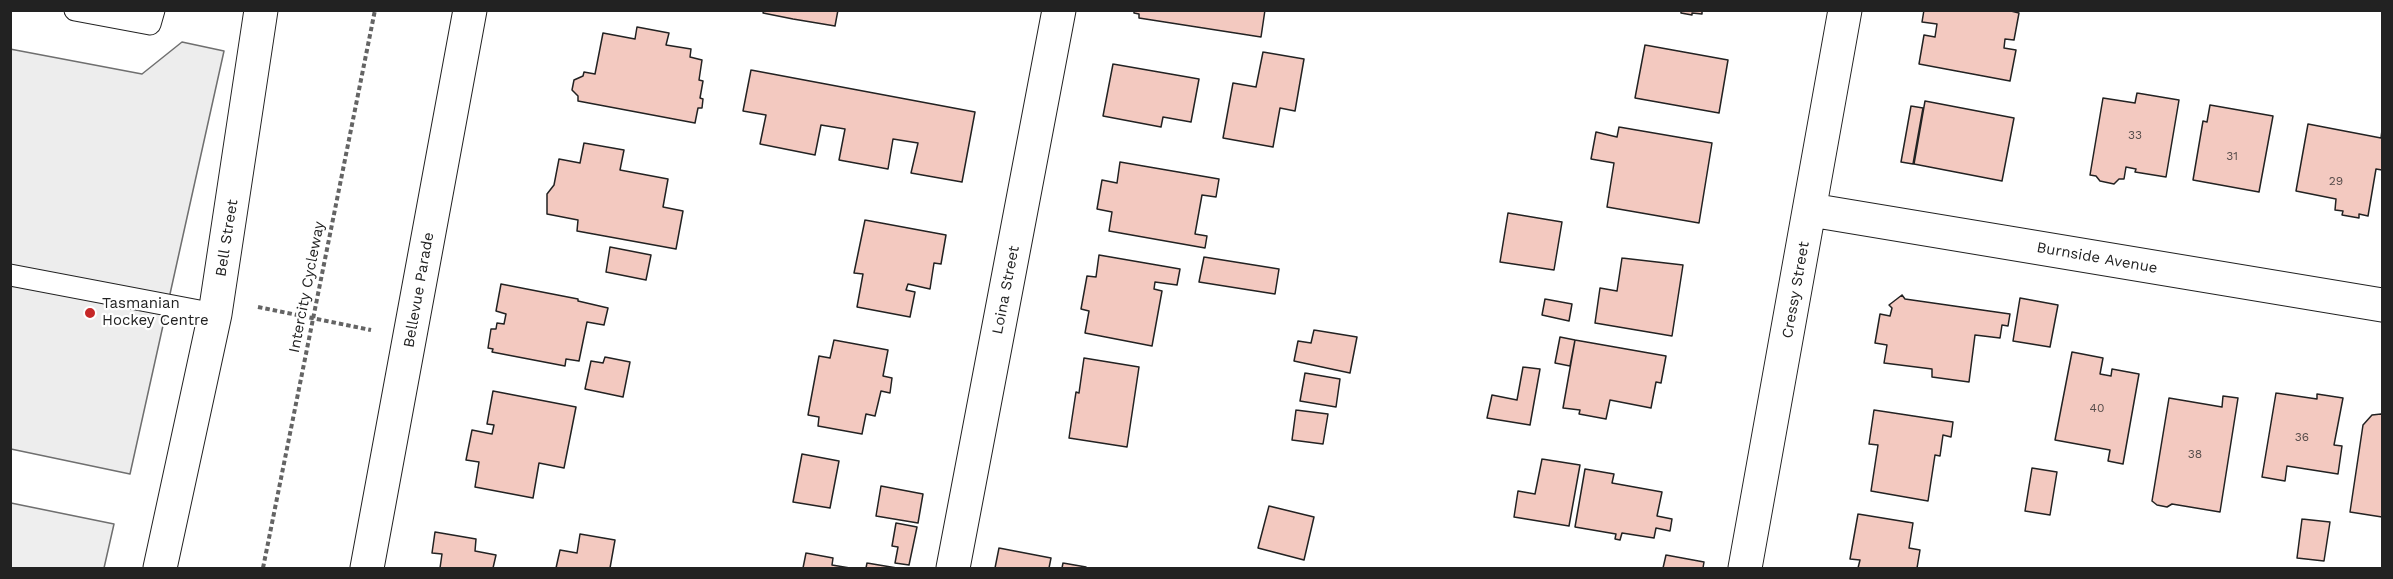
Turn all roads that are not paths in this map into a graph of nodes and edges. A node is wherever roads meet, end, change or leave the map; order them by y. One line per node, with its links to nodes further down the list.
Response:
1 (75, 10): 2 (lane)
2 (154, 10)
3 (261, 10): 10 (street, Bell Street)
4 (470, 10): 12 (street, Bellevue Parade)
5 (1059, 10): 13 (street, Loina Street)
6 (1845, 10): 7 (street, Cressy Street)
7 (1811, 210): 9 (street, Burnside Avenue); 14 (street, Cressy Street)
8 (10, 275): 10 (lane)
9 (2382, 305)
10 (215, 314): 11 (street, Bell Street)
11 (160, 568)
12 (368, 568)
13 (953, 568)
14 (1745, 568)

